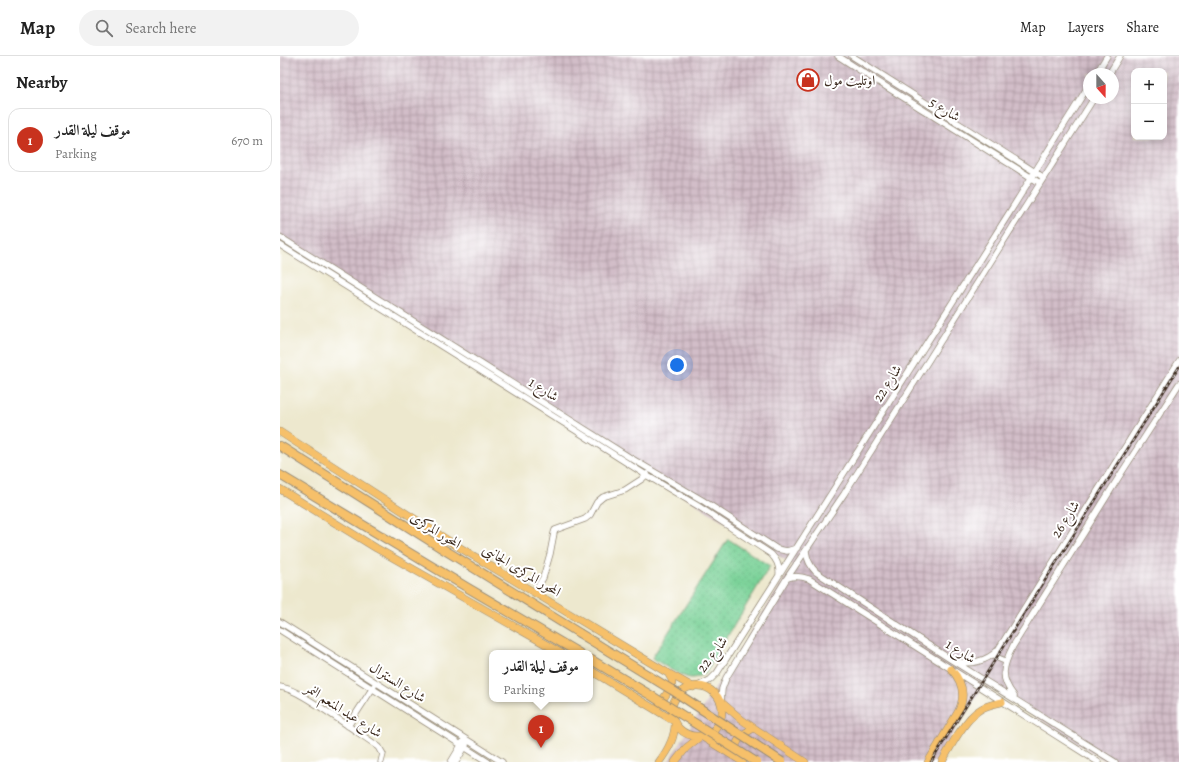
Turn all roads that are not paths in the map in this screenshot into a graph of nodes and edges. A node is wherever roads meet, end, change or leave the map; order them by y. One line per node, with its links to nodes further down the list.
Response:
1 (838, 56): 11 (street, شارع 5)
2 (852, 56): 9 (street, شارع 5)
3 (1107, 56): 5 (street)
4 (1120, 56): 6 (street)
5 (1100, 68)
6 (1113, 68)
7 (1083, 94): 9 (street, شارع 22)
8 (1090, 104): 10 (street, شارع 22)
9 (1034, 171): 10 (street, شارع 5); 11 (street, شارع 22)
10 (1043, 177): 12 (street, شارع 22)
11 (1031, 178): 12 (street, شارع 5); 15 (street, شارع 22)
12 (1040, 183): 16 (street, شارع 22)
13 (280, 237): 17 (street, شارع 1)
14 (280, 245): 18 (street, شارع 1)
15 (952, 302): 16 (street); 22 (street, شارع 22)
16 (961, 307): 23 (street, شارع 22)
17 (407, 317): 18 (street); 25 (street, شارع 1)
18 (403, 322): 27 (street, شارع 1)
19 (1179, 361): 29 (street, شارع 26)
20 (1179, 384): 30 (street, شارع 26)
21 (280, 432): 35 (main road, المحور المركزى الجانبى)
22 (865, 440): 23 (street); 31 (street, شارع 22)
23 (874, 445): 32 (street, شارع 22)
24 (280, 446): 77 (highway, المحور المركزى, bridge)
25 (650, 469): 27 (street); 31 (street, شارع 1)
26 (280, 475): 41 (highway)
27 (646, 475): 33 (street, شارع 1); 35 (street)
28 (280, 489): 40 (main road)
29 (1072, 531): 30 (street); 42 (street, شارع 26)
30 (1082, 536): 45 (street, شارع 26)
31 (797, 548): 33 (street, شارع 22)
32 (806, 551): 34 (street, شارع 22); 36 (street, شارع 1)
33 (778, 576): 49 (street, شارع 22)
34 (788, 578): 37 (street, شارع 1); 50 (street, شارع 22)
35 (534, 592): 48 (main road, المحور المركزى الجانبى)
36 (876, 611): 37 (street); 44 (street, شارع 1)
37 (870, 619): 46 (street, شارع 1)
38 (280, 622): 51 (street, شارع السنترال)
39 (280, 630): 54 (street, شارع السنترال)
40 (556, 650)
41 (575, 650)
42 (994, 654): 44 (street); 45 (street)
43 (593, 661): 76 (highway, bridge)
44 (954, 661): 55 (street, شارع 1)
45 (1005, 661): 55 (street)
46 (951, 669): 57 (street, شارع 1); 65 (main road)
47 (593, 672): 58 (main road)
48 (668, 673): 52 (main road, المحور المركزى الجانبى); 58 (main road)
49 (717, 673): 50 (street); 52 (street, شارع 22)
50 (726, 678): 56 (street, شارع 22)
51 (376, 682): 54 (street); 63 (street, شارع السنترال)
52 (695, 686): 56 (main road); 59 (main road)
53 (280, 687): 60 (street, شارع عبد المنعم النمر)
54 (372, 688): 60 (street); 64 (street, شارع السنترال)
55 (1016, 699): 81 (street, شارع 1)
56 (721, 702): 61 (main road); 62 (main road)
57 (1002, 702): 68 (main road); 80 (street, شارع 1)
58 (651, 708): 59 (main road)
59 (675, 722): 62 (main road); 67 (main road)
60 (348, 726): 69 (street, شارع عبد المنعم النمر)
61 (754, 728): 66 (main road); 78 (main road)
62 (701, 736): 66 (main road); 74 (main road)
63 (467, 740): 64 (street); 73 (street, شارع السنترال)
64 (463, 746): 70 (street); 71 (street); 72 (street, شارع السنترال)
65 (937, 747): 68 (main road); 79 (main road)
66 (735, 756): 75 (main road)
67 (661, 759): 74 (main road)
68 (944, 759)
69 (381, 762)
70 (451, 762)
71 (456, 762)
72 (488, 762)
73 (502, 762)
74 (675, 762)
75 (743, 762)
76 (756, 762)
77 (782, 762)
78 (805, 762)
79 (928, 762)
80 (1098, 762)
81 (1115, 762)

